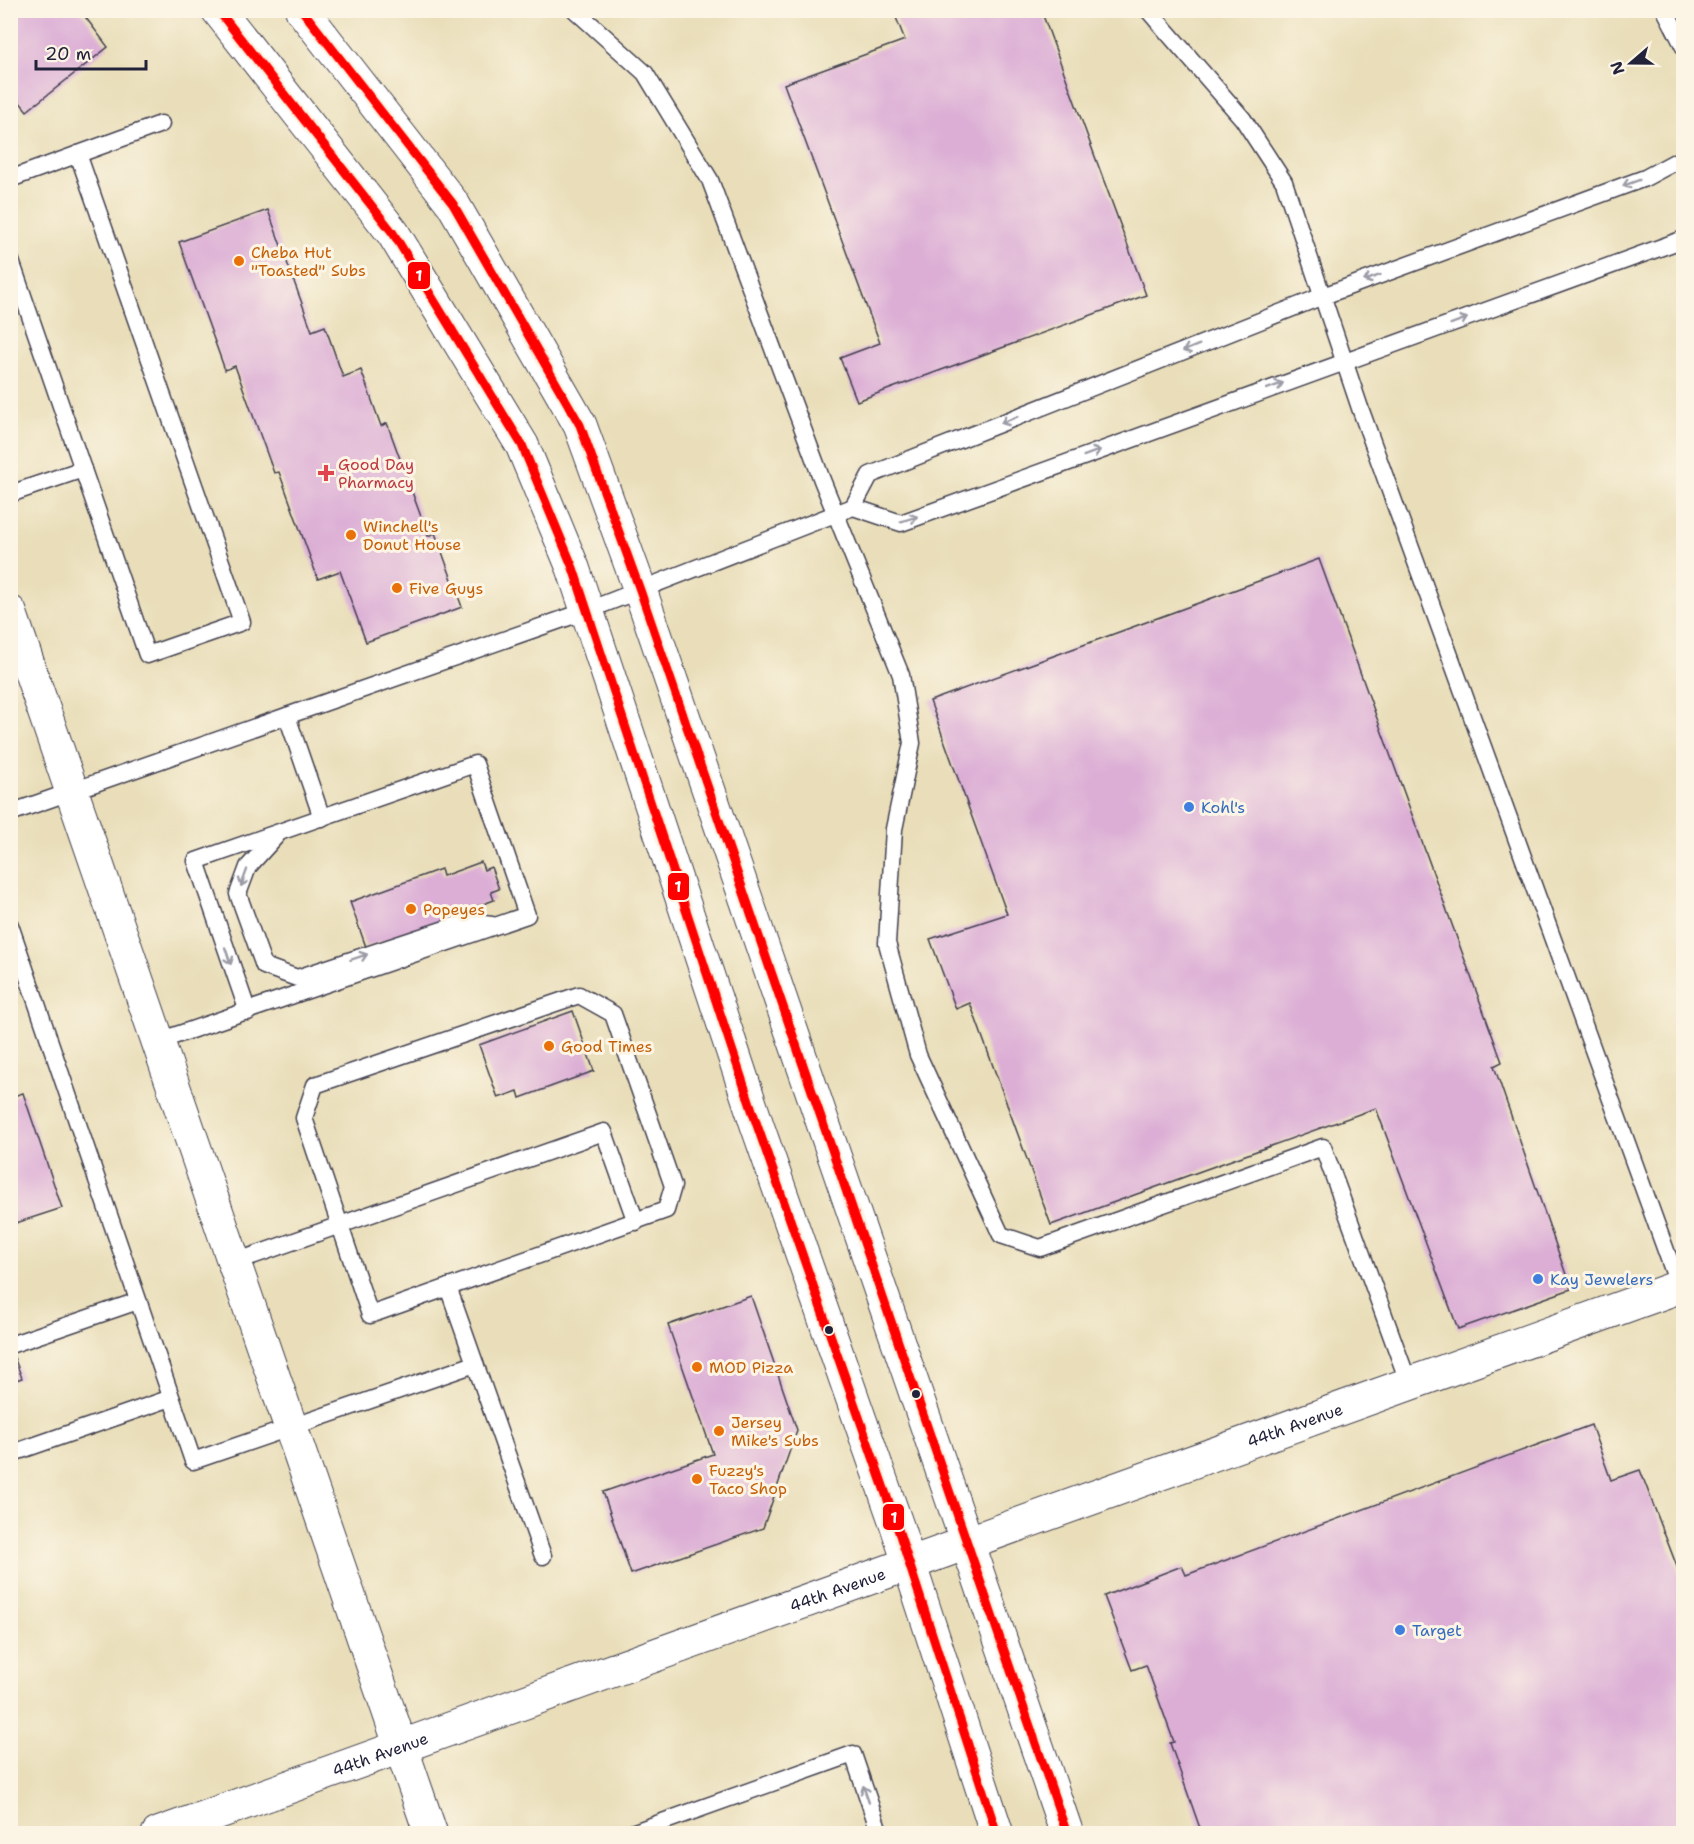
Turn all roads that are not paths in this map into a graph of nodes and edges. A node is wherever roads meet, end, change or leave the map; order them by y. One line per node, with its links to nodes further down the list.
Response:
1 (218, 10): 20 (street)
2 (302, 10): 19 (street)
3 (575, 10): 18 (lane)
4 (1148, 10): 13 (lane)
5 (1665, 10): 6 (lane)
6 (1683, 47)
7 (161, 124): 8 (lane)
8 (78, 154): 10 (lane); 15 (lane)
9 (1683, 157): 13 (lane, one-way to 13)
10 (10, 179)
11 (1683, 239): 14 (lane, one-way to 11)
12 (10, 258): 15 (lane)
13 (1323, 296): 14 (lane); 17 (lane, one-way to 17)
14 (1344, 362): 17 (lane, one-way to 14); 35 (lane)
15 (83, 469): 16 (lane)
16 (10, 494)
17 (853, 507): 18 (lane)
18 (836, 513): 19 (lane); 39 (lane)
19 (640, 590): 20 (lane); 43 (street)
20 (586, 611): 22 (lane); 45 (street)
21 (10, 612): 23 (street)
22 (287, 716): 23 (lane); 25 (lane)
23 (73, 791): 24 (lane); 30 (street)
24 (10, 813)
25 (322, 818): 26 (lane); 28 (lane)
26 (280, 832): 28 (lane, one-way to 28); 29 (lane, one-way to 29)
27 (10, 925): 36 (lane)
28 (496, 926): 29 (lane)
29 (248, 1012): 30 (lane)
30 (159, 1041): 33 (street)
31 (636, 1222): 32 (lane); 32 (lane); 34 (lane)
32 (338, 1225): 33 (lane); 34 (lane)
33 (235, 1262): 41 (street)
34 (448, 1287): 38 (lane)
35 (1682, 1290): 39 (street, 44th Avenue)
36 (138, 1300): 37 (lane); 40 (lane)
37 (10, 1345)
38 (475, 1364): 41 (lane); 44 (lane)
39 (1409, 1384): 43 (street, 44th Avenue)
40 (171, 1398): 41 (lane); 42 (lane)
41 (291, 1428): 46 (street)
42 (10, 1454)
43 (967, 1543): 45 (street, 44th Avenue); 52 (street)
44 (543, 1556)
45 (908, 1563): 46 (street, 44th Avenue); 51 (street)
46 (401, 1746): 47 (street, 44th Avenue); 48 (street)
47 (158, 1833)
48 (431, 1833)
49 (629, 1833): 50 (lane, one-way to 49)
50 (880, 1833)
51 (997, 1833)
52 (1067, 1833)

